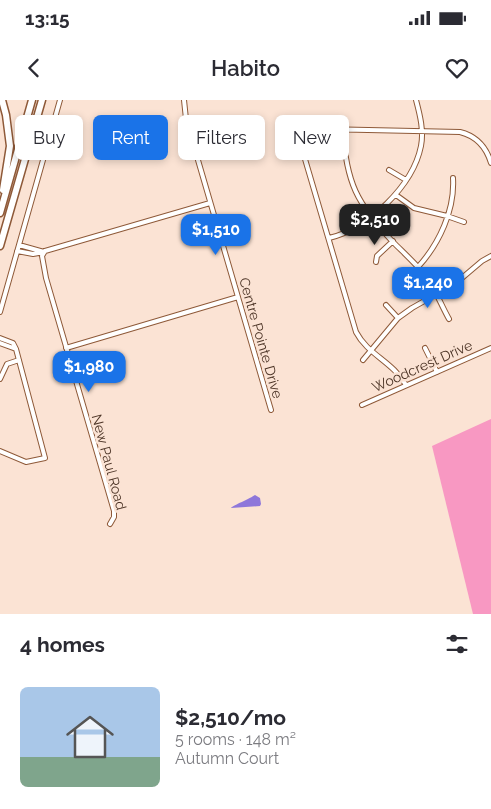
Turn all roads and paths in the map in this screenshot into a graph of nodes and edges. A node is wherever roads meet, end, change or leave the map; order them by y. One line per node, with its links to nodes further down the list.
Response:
1 (2, 100): 17 (highway)
2 (32, 100): 18 (highway)
3 (42, 100): 25 (highway)
4 (60, 100): 24 (street)
5 (184, 100): 16 (street, Centre Pointe Drive)
6 (416, 100): 8 (street)
7 (349, 130): 8 (street)
8 (422, 131): 11 (street); 14 (street)
9 (305, 160): 22 (street)
10 (345, 160): 19 (street)
11 (491, 162)
12 (389, 170): 14 (street)
13 (453, 178): 20 (street)
14 (406, 180): 15 (street)
15 (396, 195): 19 (street); 20 (street)
16 (210, 203): 27 (street); 32 (street, Centre Pointe Drive)
17 (0, 205)
18 (0, 213)
19 (371, 216): 22 (street); 23 (street)
20 (447, 216): 21 (street); 30 (street)
21 (464, 222)
22 (329, 238): 41 (street)
23 (392, 241): 29 (street); 30 (street)
24 (19, 245): 26 (street); 27 (street)
25 (0, 246)
26 (17, 251): 27 (street); 34 (street)
27 (44, 252): 38 (street, New Paul Road)
28 (491, 256): 31 (street)
29 (376, 262)
30 (418, 267): 31 (street)
31 (436, 294): 35 (street); 36 (street)
32 (238, 297): 38 (street); 48 (street, Centre Pointe Drive)
33 (386, 305): 35 (street)
34 (0, 312)
35 (398, 318): 41 (street)
36 (449, 319)
37 (2, 341): 42 (street)
38 (66, 348): 50 (street, New Paul Road)
39 (425, 348): 44 (street)
40 (491, 348): 44 (street, Woodcrest Drive)
41 (370, 350): 43 (street); 46 (street)
42 (19, 360): 45 (street); 49 (street)
43 (363, 360)
44 (436, 372): 46 (street, Woodcrest Drive)
45 (0, 379)
46 (406, 385): 47 (street, Woodcrest Drive)
47 (362, 405)
48 (270, 410)
49 (0, 451)
50 (110, 524)

